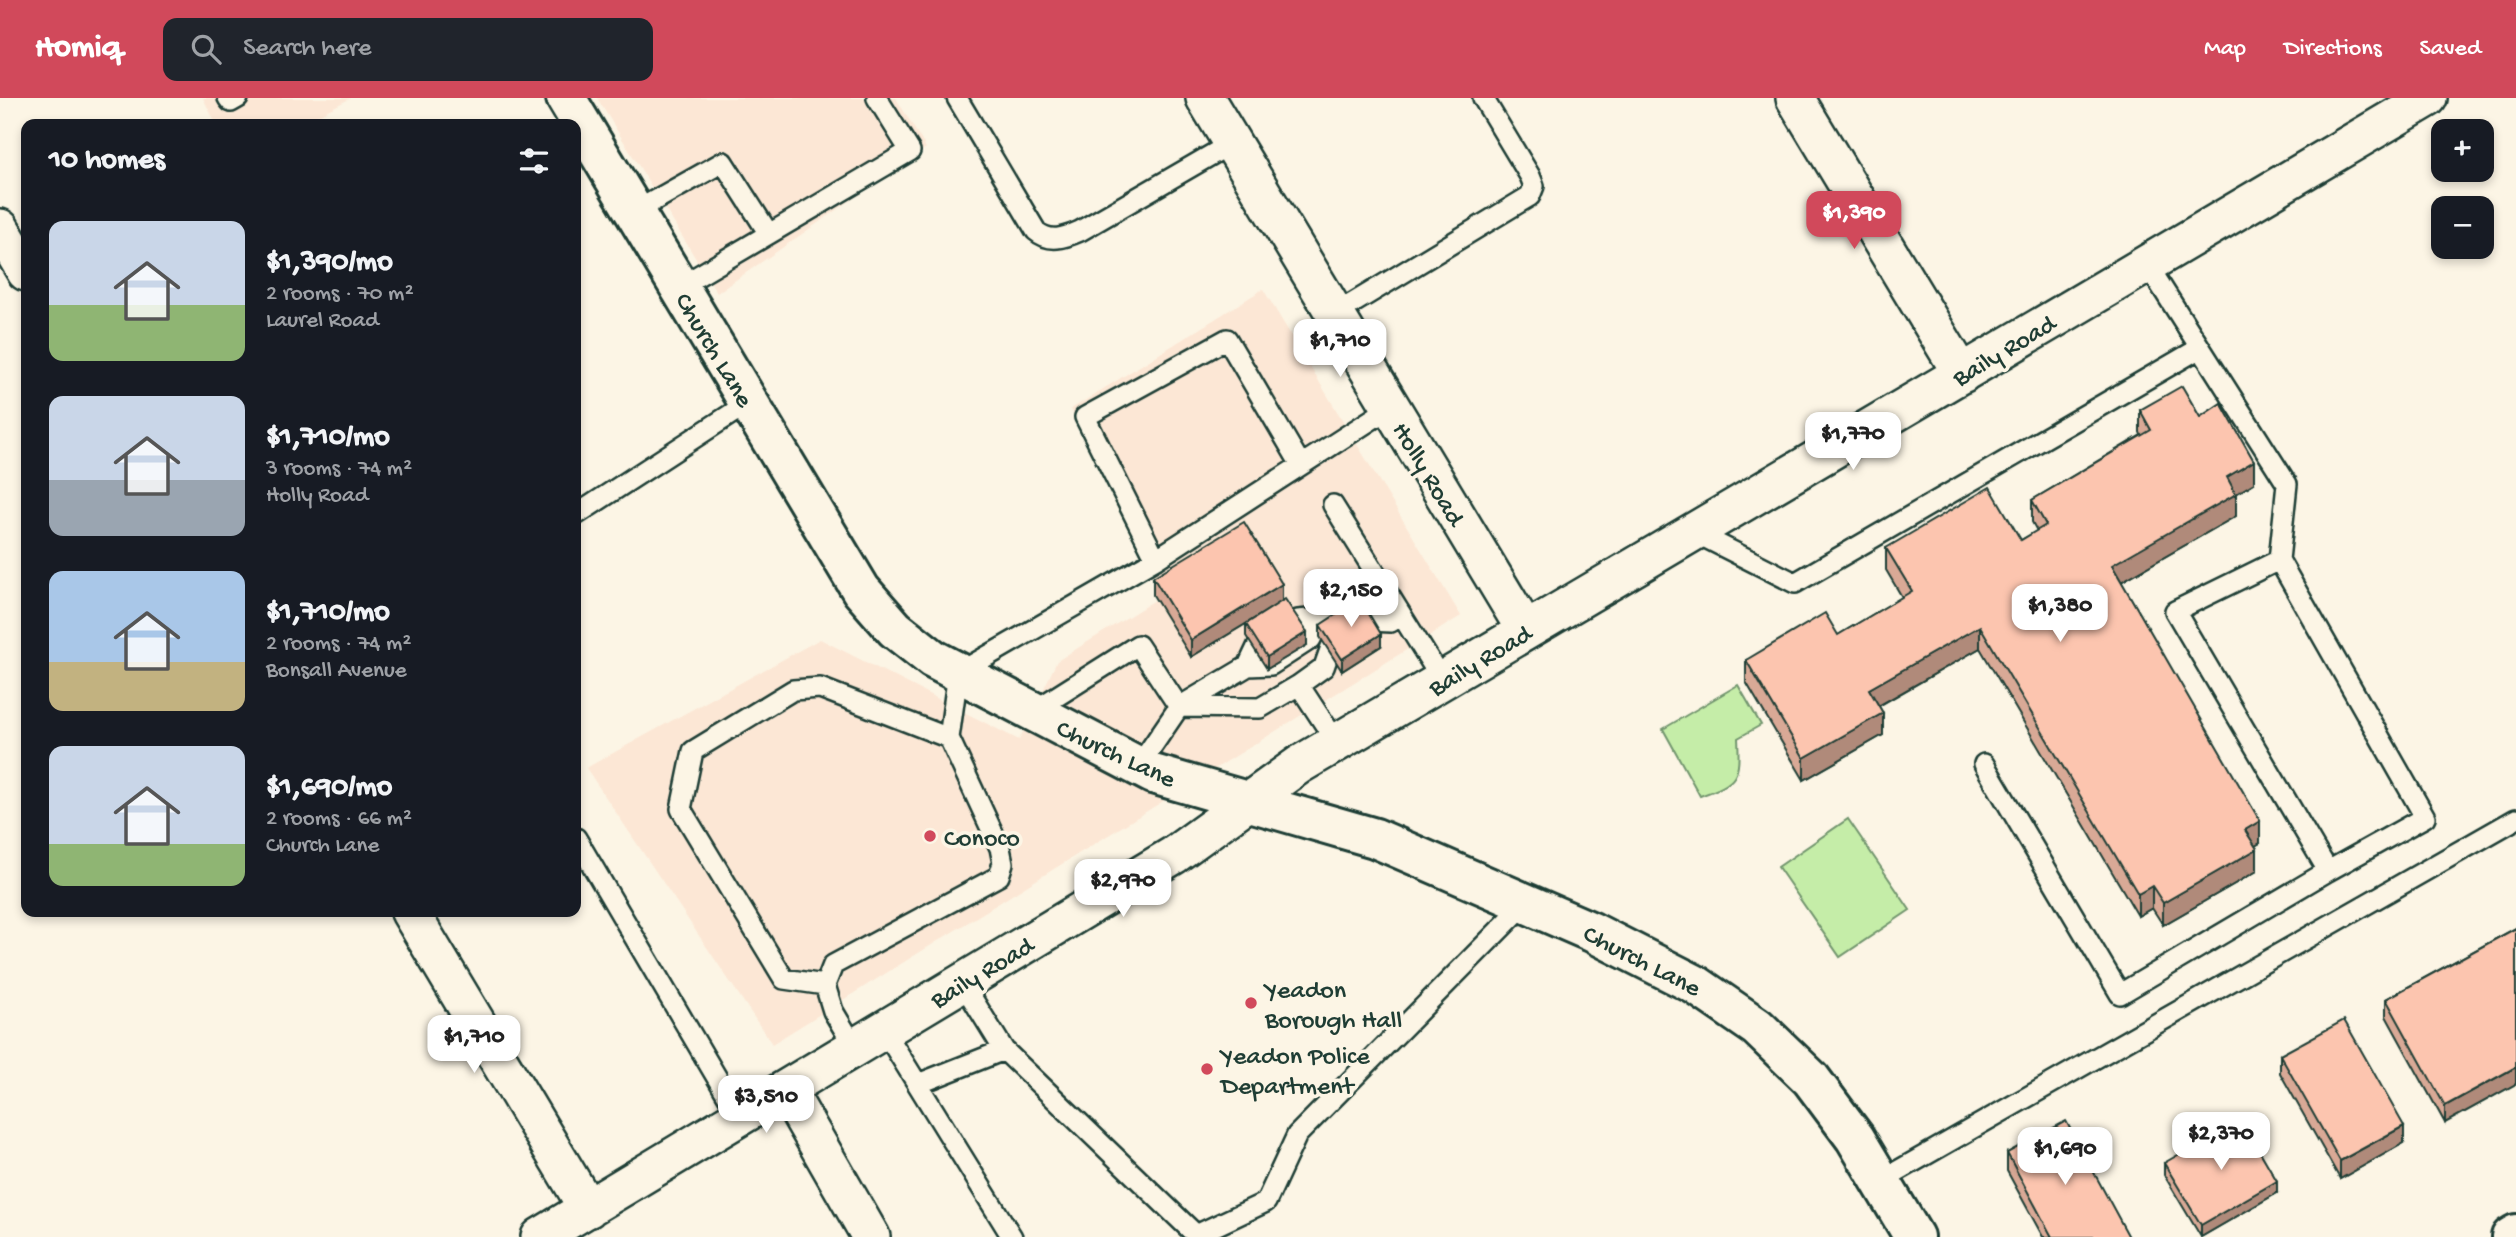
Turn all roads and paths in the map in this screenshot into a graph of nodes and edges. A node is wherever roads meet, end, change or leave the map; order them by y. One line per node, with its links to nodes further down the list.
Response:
1 (228, 98): 2 (lane)
2 (238, 98)
3 (566, 98): 11 (main road, Church Lane)
4 (877, 98): 16 (lane)
5 (957, 98): 13 (lane)
6 (1205, 98): 13 (street, Holly Road)
7 (1483, 98): 20 (lane)
8 (1795, 98): 22 (street)
9 (2428, 98): 10 (street, Baily Road)
10 (2392, 107): 18 (street, Baily Road)
11 (579, 119)
12 (581, 123): 14 (main road, Church Lane)
13 (1232, 143): 20 (street, Holly Road)
14 (634, 212): 16 (lane); 19 (main road, Church Lane)
15 (0, 228): 17 (street)
16 (769, 234): 19 (lane)
17 (21, 264)
18 (2147, 264): 21 (lane); 22 (street, Baily Road)
19 (679, 287): 23 (main road, Church Lane)
20 (1335, 314): 24 (street, Holly Road)
21 (2200, 348): 28 (lane); 30 (lane)
22 (1962, 374): 28 (street, Baily Road)
23 (748, 403): 27 (lane); 34 (main road, Church Lane)
24 (1391, 407): 25 (lane); 33 (street, Holly Road)
25 (1301, 465): 29 (lane); 29 (lane)
26 (1333, 505): 31 (lane)
27 (581, 512)
28 (1694, 532): 33 (street, Baily Road)
29 (1156, 559): 34 (lane)
30 (2279, 560): 46 (lane); 46 (lane)
31 (1380, 579): 32 (lane); 37 (lane)
32 (1392, 625): 35 (lane); 36 (lane)
33 (1526, 631): 35 (street, Baily Road)
34 (958, 673): 38 (main road, Church Lane); 39 (lane)
35 (1442, 680): 40 (street, Baily Road)
36 (1299, 685): 37 (lane); 40 (lane)
37 (1180, 707): 38 (lane); 42 (lane)
38 (1031, 712): 42 (main road, Church Lane)
39 (949, 738): 50 (lane); 50 (lane)
40 (1337, 743): 43 (street, Baily Road)
41 (1984, 764): 46 (lane)
42 (1138, 767): 43 (main road, Church Lane)
43 (1248, 802): 47 (main road, Church Lane); 49 (street, Baily Road)
44 (2516, 819): 56 (lane)
45 (581, 847): 55 (lane)
46 (2328, 871)
47 (1526, 903): 52 (lane); 56 (main road, Church Lane)
48 (413, 917): 57 (street)
49 (962, 982): 51 (street, Baily Road); 52 (lane)
50 (825, 985): 51 (lane)
51 (869, 1039): 53 (lane); 54 (street, Baily Road)
52 (1004, 1051): 53 (lane)
53 (918, 1084): 61 (lane)
54 (786, 1090): 55 (street, Baily Road); 60 (street)
55 (740, 1117): 57 (street, Baily Road)
56 (1881, 1181): 62 (main road, Church Lane)
57 (588, 1209): 59 (street, Baily Road)
58 (2516, 1234): 63 (main road)
59 (540, 1237)
60 (871, 1237)
61 (1012, 1237)
62 (1914, 1237)
63 (2511, 1237)

